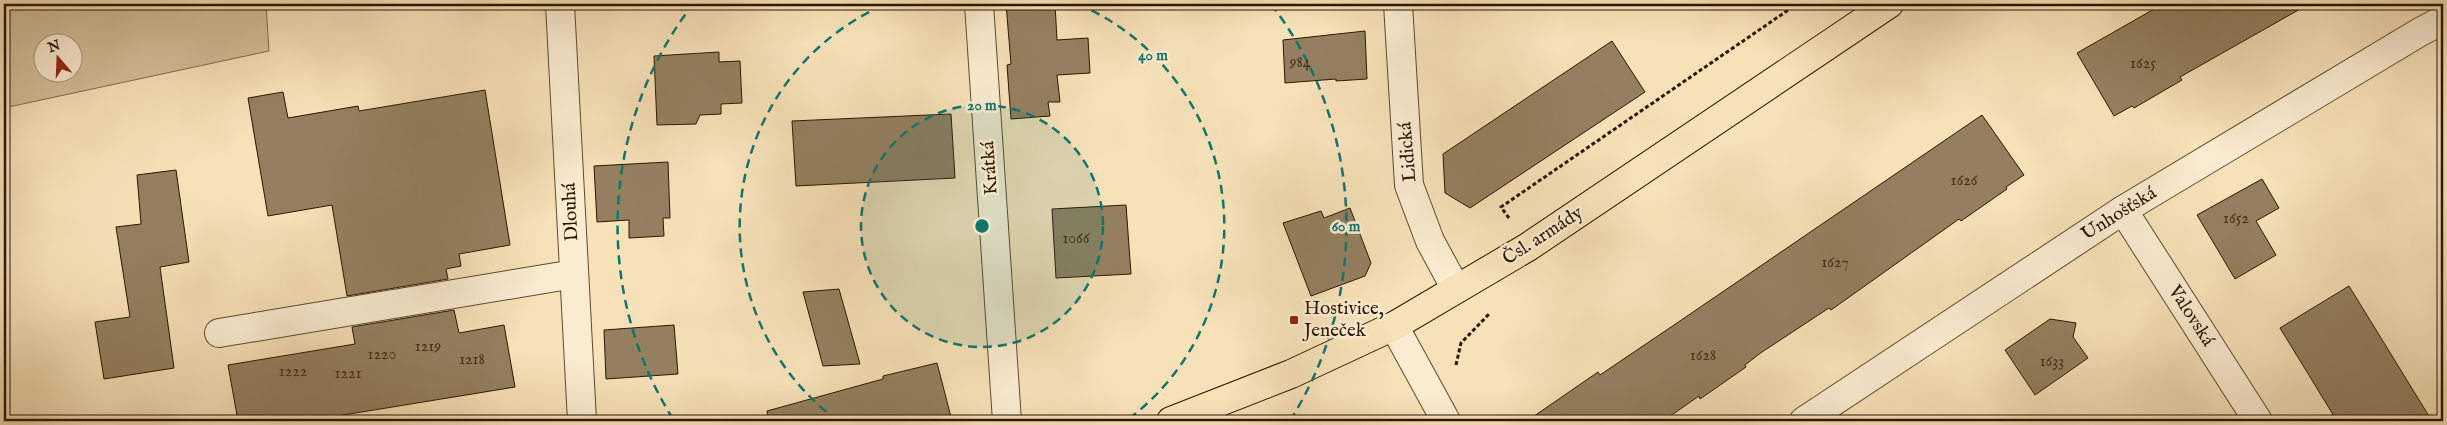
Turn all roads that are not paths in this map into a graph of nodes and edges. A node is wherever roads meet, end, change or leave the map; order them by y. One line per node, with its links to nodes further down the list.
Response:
1 (560, 4): 7 (street, Dlouhá)
2 (979, 4): 12 (street, Krátká)
3 (1398, 4): 8 (street, Lidická)
4 (1889, 4): 8 (main road, Čsl. armády)
5 (2443, 20): 6 (street, Unhošťská)
6 (2123, 210): 15 (street, Unhošťská); 16 (street, Valovská)
7 (574, 274): 10 (street); 11 (street, Dlouhá)
8 (1456, 289): 9 (main road, Čsl. armády)
9 (1394, 326): 13 (main road, Čsl. armády); 14 (street)
10 (219, 333)
11 (582, 421)
12 (1007, 421)
13 (1171, 421)
14 (1446, 421)
15 (1804, 421)
16 (2258, 421)

